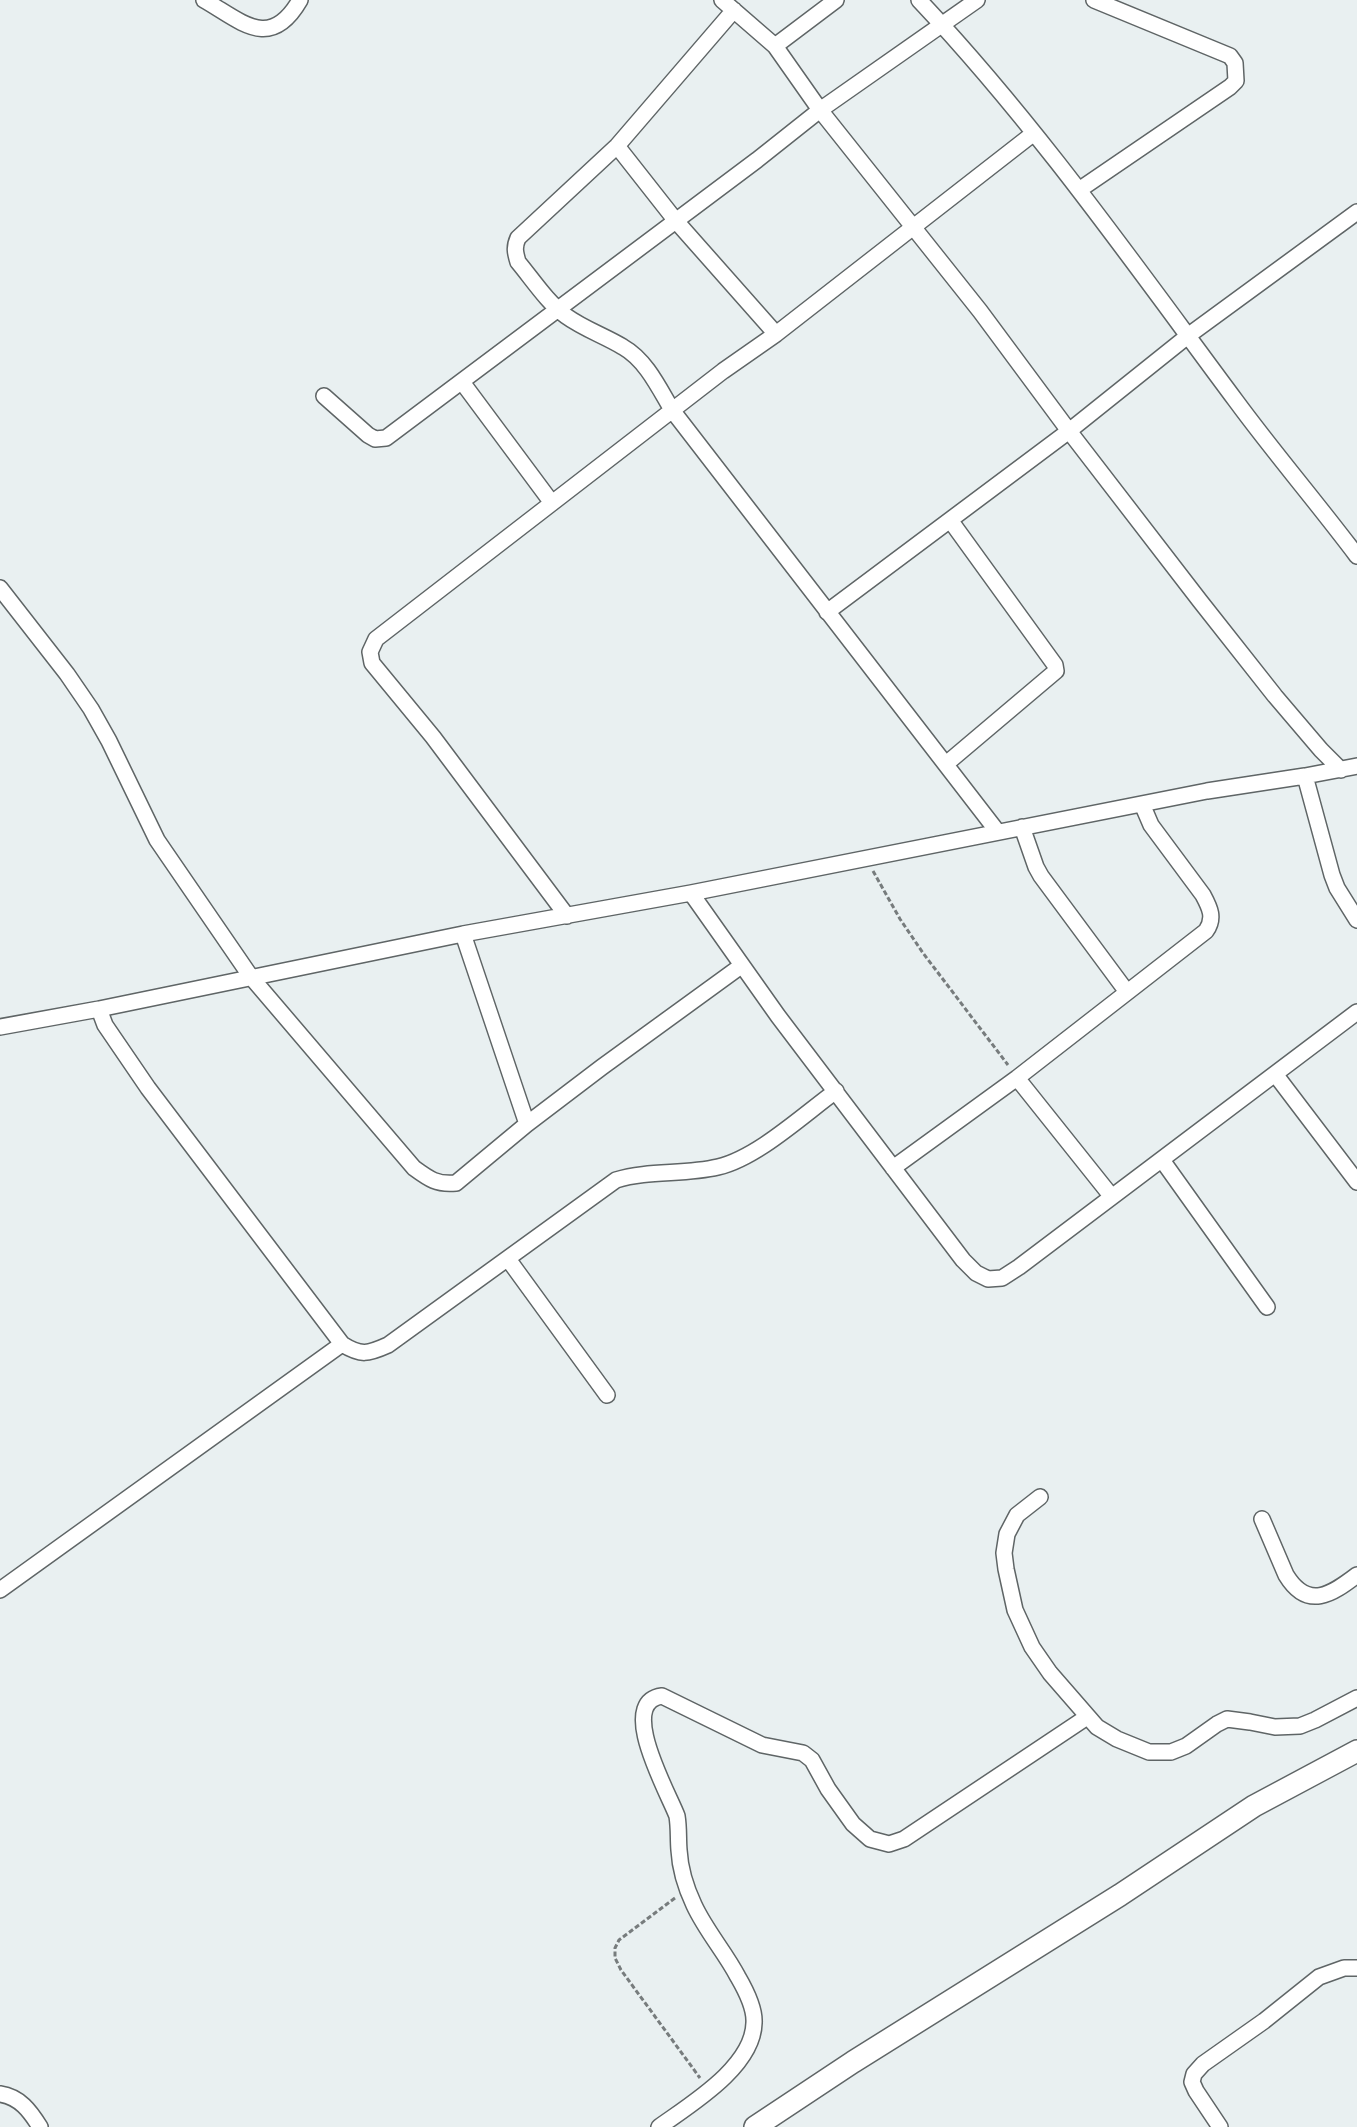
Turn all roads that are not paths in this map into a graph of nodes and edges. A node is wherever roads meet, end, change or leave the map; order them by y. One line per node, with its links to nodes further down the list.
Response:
1 (204, 0): 2 (street)
2 (300, 0)
3 (722, 0): 8 (street)
4 (836, 0): 10 (street)
5 (919, 0): 9 (street)
6 (977, 0): 9 (street)
7 (1094, 0): 14 (street)
8 (734, 10): 10 (street); 13 (street)
9 (942, 24): 11 (street); 12 (street)
10 (775, 46): 11 (street)
11 (820, 110): 16 (street); 17 (street)
12 (1034, 133): 14 (street); 17 (street)
13 (617, 146): 16 (street); 18 (street)
14 (1079, 190): 20 (street)
15 (1357, 212): 20 (street)
16 (676, 221): 18 (street); 19 (street)
17 (915, 227): 19 (street); 24 (street)
18 (558, 310): 21 (street); 23 (street)
19 (776, 334): 23 (street)
20 (1189, 336): 24 (street); 27 (street)
21 (462, 382): 22 (street); 25 (street)
22 (324, 396)
23 (672, 410): 25 (street); 29 (street)
24 (1069, 431): 26 (street); 32 (street)
25 (552, 503): 38 (street)
26 (950, 520): 29 (street); 30 (street)
27 (1357, 556)
28 (0, 588): 42 (street)
29 (828, 612): 30 (street)
30 (946, 764): 36 (street)
31 (1357, 766): 32 (street)
32 (1341, 770): 33 (street)
33 (1305, 776): 34 (street); 39 (street)
34 (1142, 804): 35 (street); 43 (street)
35 (1022, 827): 36 (street); 43 (street)
36 (997, 831): 37 (street)
37 (691, 893): 38 (street); 41 (street)
38 (566, 916): 40 (street)
39 (1357, 920)
40 (463, 934): 42 (street); 50 (street)
41 (742, 966): 49 (street); 50 (street)
42 (251, 977): 44 (street); 50 (street)
43 (1127, 992): 48 (street)
44 (99, 1009): 46 (street); 57 (street)
45 (1357, 1012): 47 (street)
46 (0, 1027)
47 (1275, 1074): 51 (street); 53 (street)
48 (1017, 1078): 52 (street); 54 (street)
49 (836, 1091): 52 (street); 55 (street)
50 (527, 1124)
51 (1162, 1160): 54 (street); 56 (street)
52 (893, 1168): 54 (street)
53 (1357, 1182)
54 (1112, 1197)
55 (508, 1259): 57 (street); 58 (street)
56 (1267, 1307)
57 (342, 1344): 62 (street)
58 (607, 1395)
59 (1040, 1497): 64 (street)
60 (1262, 1519): 61 (street)
61 (1357, 1575)
62 (0, 1590)
63 (1357, 1698): 64 (street)
64 (1087, 1717): 69 (street)
65 (1357, 1751): 70 (street)
66 (1357, 1968): 71 (street)
67 (0, 2094): 68 (street)
68 (40, 2127)
69 (659, 2127)
70 (755, 2127)
71 (1220, 2127)

